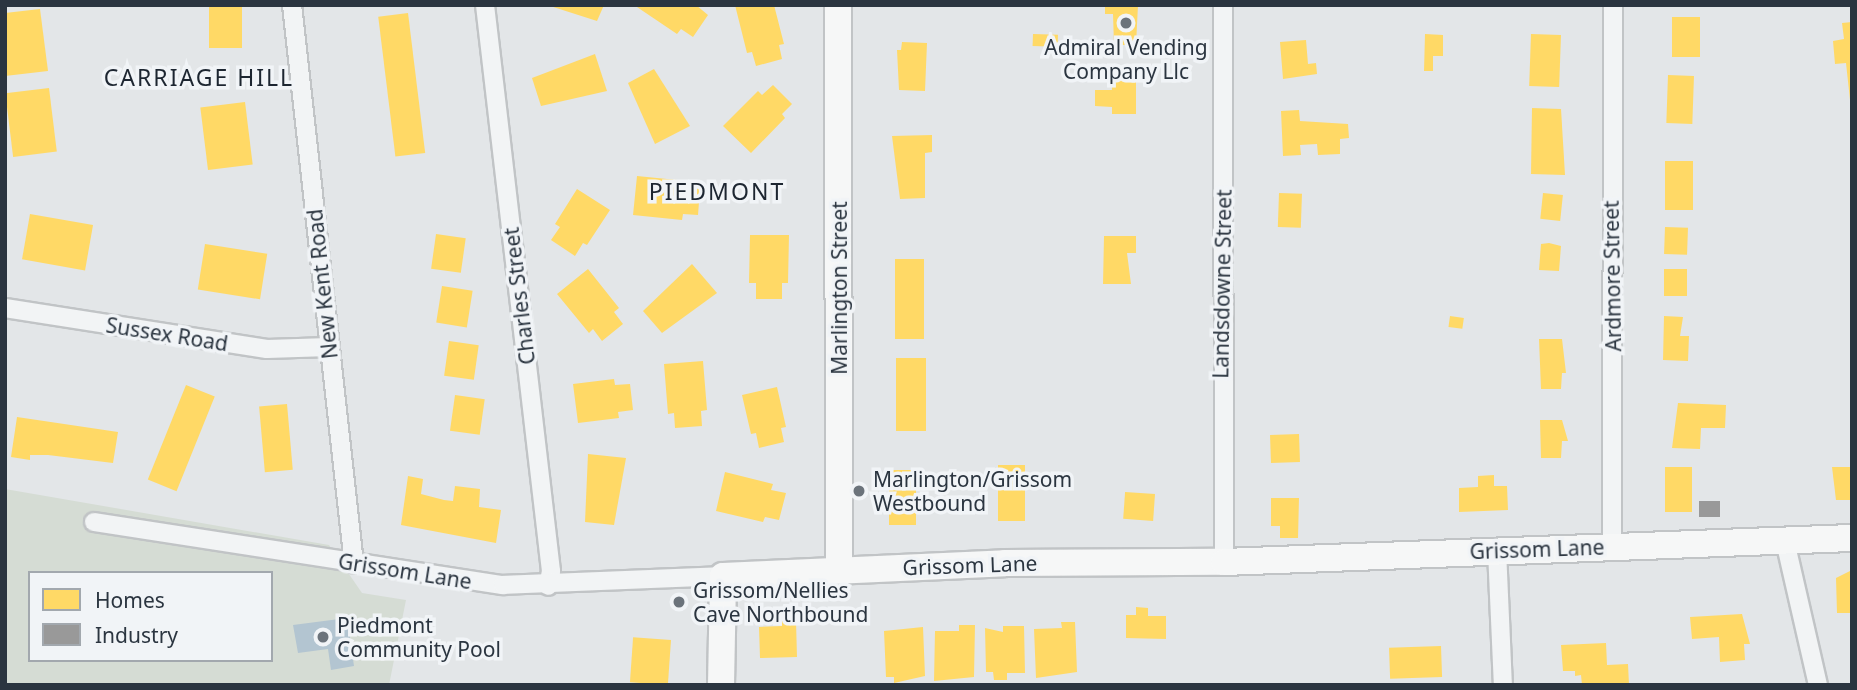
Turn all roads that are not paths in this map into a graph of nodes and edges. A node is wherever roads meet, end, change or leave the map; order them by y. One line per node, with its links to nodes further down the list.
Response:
1 (292, 5): 7 (street, New Kent Road)
2 (485, 5): 17 (street, Charles Street)
3 (838, 5): 15 (street, Marlington Street)
4 (1223, 5): 13 (street, Landsdowne Street)
5 (1613, 5): 11 (street, Ardmore Street)
6 (5, 308): 7 (street, Sussex Road)
7 (329, 347): 14 (street, New Kent Road)
8 (94, 522): 14 (street, Grissom Lane)
9 (1852, 538): 10 (street, Grissom Lane)
10 (1785, 541): 11 (street, Grissom Lane); 20 (street)
11 (1612, 546): 12 (street, Grissom Lane)
12 (1497, 550): 13 (street, Grissom Lane); 19 (street)
13 (1224, 562): 15 (street, Grissom Lane)
14 (354, 564): 17 (street, Grissom Lane)
15 (839, 570): 16 (street, Grissom Lane)
16 (723, 576): 17 (street, Grissom Lane); 18 (street)
17 (548, 586)
18 (721, 685)
19 (1503, 685)
20 (1818, 685)

